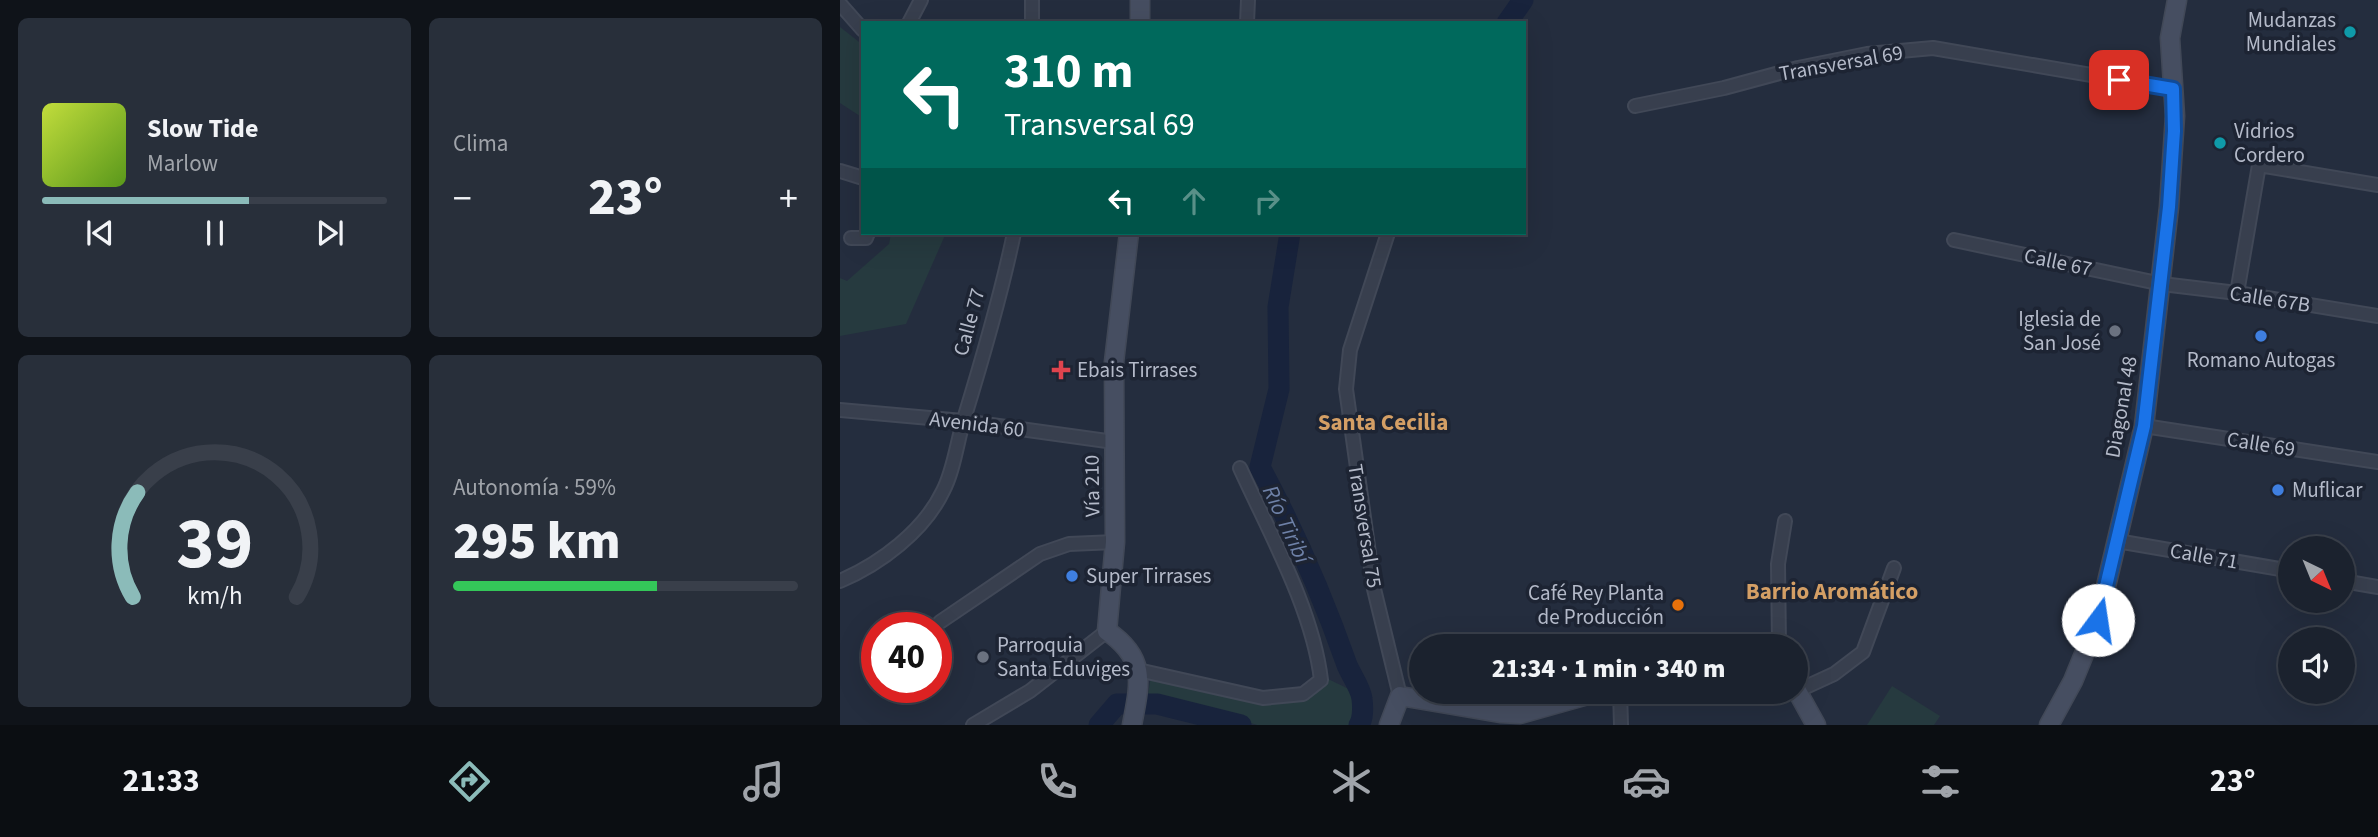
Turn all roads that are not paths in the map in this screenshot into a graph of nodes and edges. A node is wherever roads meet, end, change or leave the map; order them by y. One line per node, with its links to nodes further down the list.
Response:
1 (921, 0): 7 (street)
2 (1031, 0): 8 (street)
3 (1140, 0): 9 (street)
4 (1248, 0): 10 (street)
5 (2177, 0): 12 (street, Diagonal 48)
6 (840, 4): 11 (street)
7 (910, 21)
8 (1032, 21)
9 (1140, 21)
10 (1247, 21)
11 (861, 28)
12 (2173, 89): 13 (street, Transversal 69); 23 (street, Diagonal 48)
13 (1635, 106)
14 (840, 171): 15 (street)
15 (861, 177)
16 (2378, 185): 24 (street)
17 (867, 235): 21 (street)
18 (1014, 235): 27 (street, Calle 77)
19 (1129, 235): 29 (street, Vía 210)
20 (1387, 235): 45 (street, Transversal 75)
21 (851, 238)
22 (1954, 240): 23 (street, Calle 67)
23 (2162, 284): 24 (street, Calle 67B); 28 (street, Diagonal 48)
24 (2237, 293): 25 (street, Calle 67B)
25 (2378, 316)
26 (840, 410): 27 (street, Avenida 60)
27 (963, 421): 29 (street, Avenida 60); 37 (street, Calle 77)
28 (2144, 426): 30 (street, Calle 69); 33 (street, Diagonal 48)
29 (1114, 442): 34 (street, Vía 210)
30 (2378, 462)
31 (1240, 468): 43 (street)
32 (1785, 521): 42 (street)
33 (2117, 541): 36 (street, Calle 71); 55 (street, Diagonal 48)
34 (1115, 542): 40 (street); 41 (street, Vía 210)
35 (1894, 568): 44 (street)
36 (2278, 569)
37 (840, 581)
38 (2356, 583): 39 (street)
39 (2378, 587)
40 (952, 614)
41 (1107, 631): 43 (street); 50 (street)
42 (1779, 634)
43 (1139, 677): 51 (street)
44 (1808, 685)
45 (1400, 696): 49 (street); 52 (street)
46 (1560, 704): 49 (street)
47 (1620, 704): 53 (street)
48 (1804, 704): 54 (street)
49 (1496, 719)
50 (973, 725)
51 (1132, 725)
52 (1389, 725)
53 (1621, 725)
54 (1816, 725)
55 (2049, 725)

